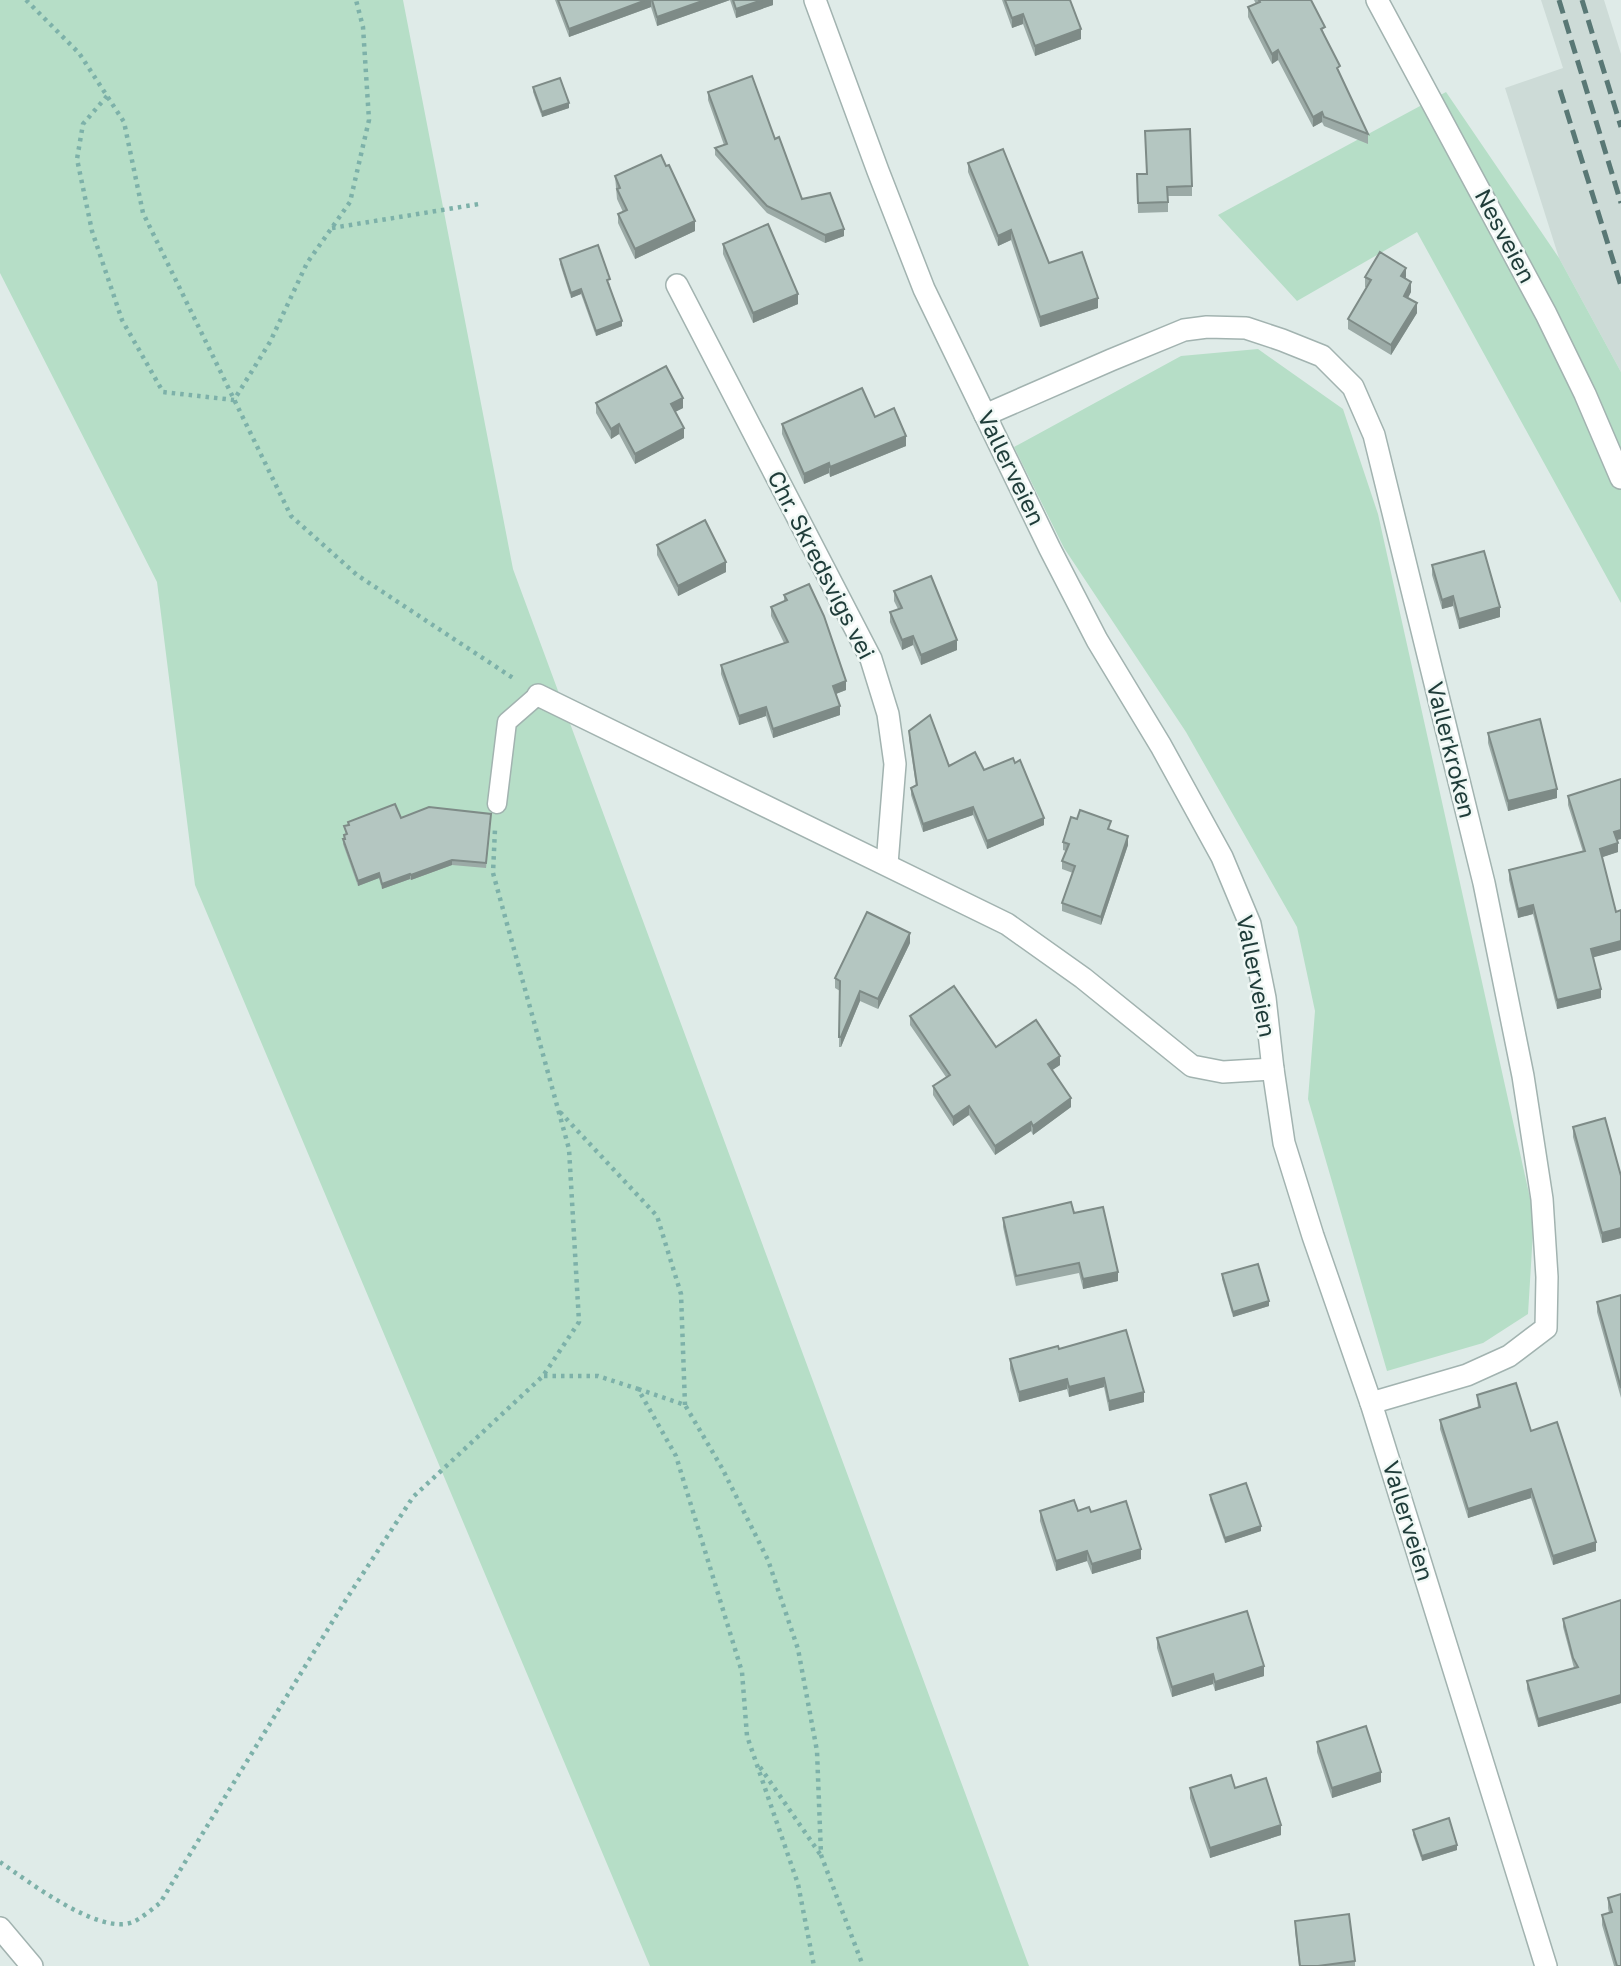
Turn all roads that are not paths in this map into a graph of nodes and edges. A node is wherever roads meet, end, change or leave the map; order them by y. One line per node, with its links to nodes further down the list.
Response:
1 (815, 0): 4 (street, Vallerveien)
2 (1377, 0): 5 (street, Nesveien)
3 (677, 285): 8 (street, Chr. Skredsvigs vei)
4 (985, 415): 9 (street, Vallerveien); 10 (street, Vallerkroken)
5 (1621, 478)
6 (538, 695): 7 (lane); 8 (street)
7 (497, 804)
8 (887, 864): 9 (street)
9 (1273, 1069): 10 (street, Vallerveien)
10 (1371, 1403): 13 (street, Vallerveien)
11 (0, 1928): 12 (street)
12 (32, 1966)
13 (1546, 1966)

